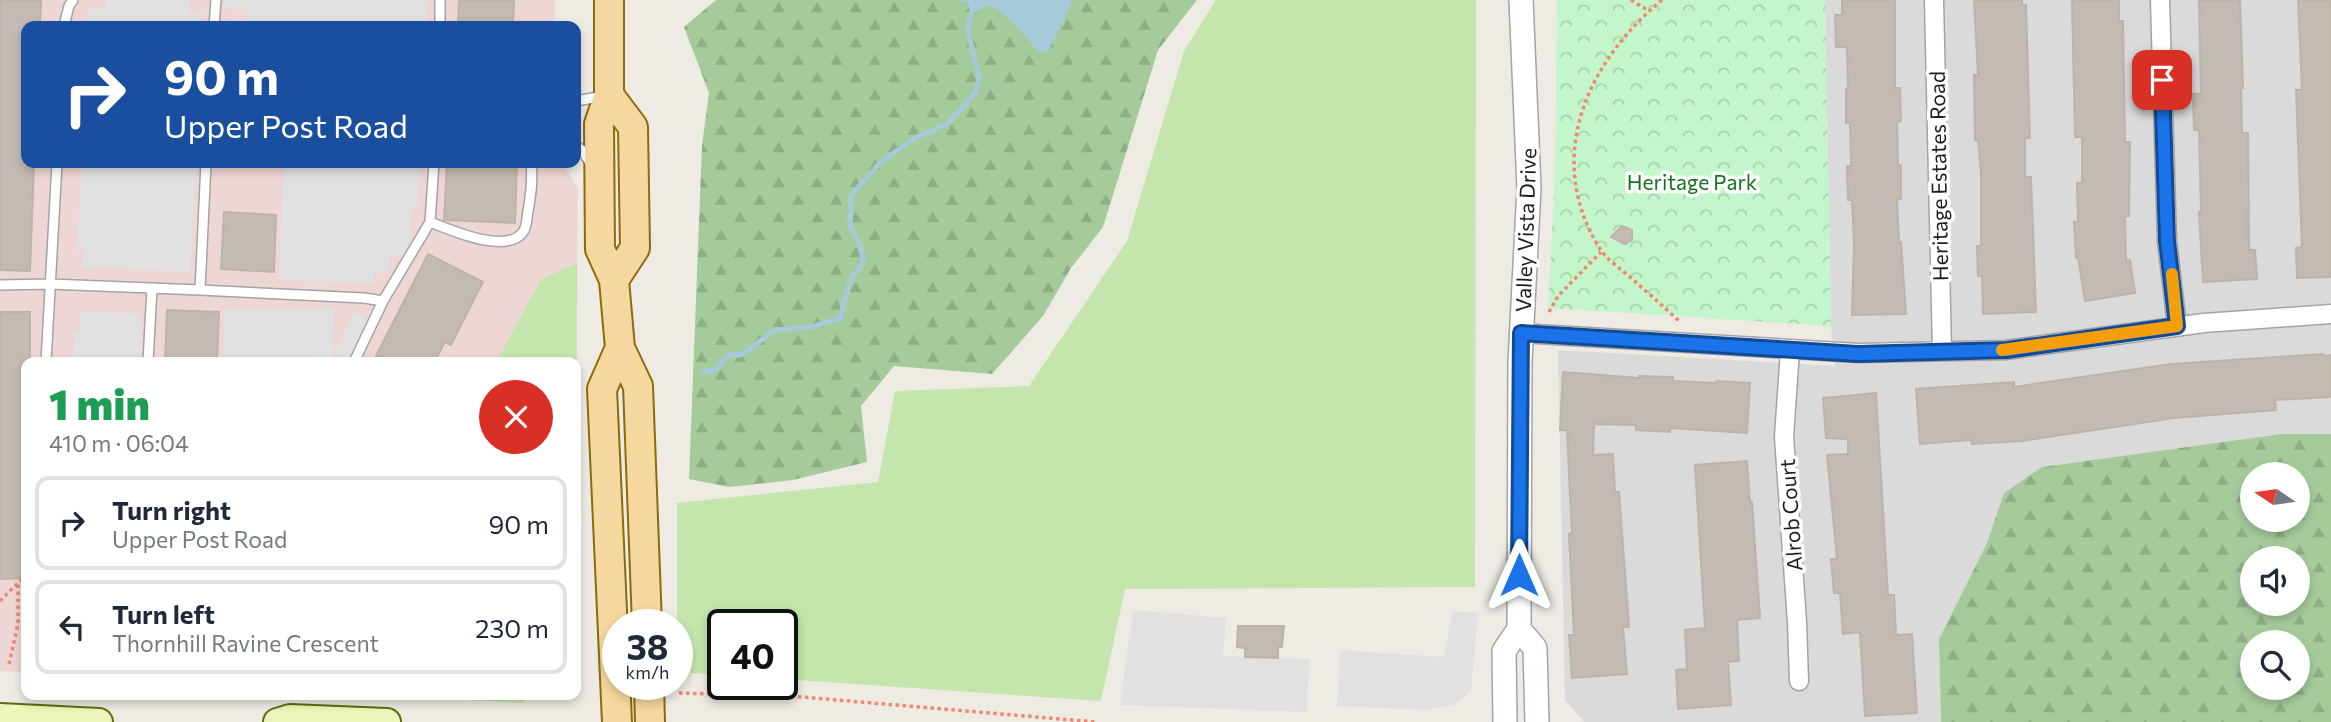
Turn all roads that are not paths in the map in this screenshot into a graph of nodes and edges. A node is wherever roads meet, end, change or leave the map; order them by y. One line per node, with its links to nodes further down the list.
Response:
1 (73, 0): 8 (lane)
2 (216, 0): 9 (lane)
3 (440, 0): 10 (lane)
4 (609, 0): 11 (main road)
5 (1521, 0): 28 (street, Valley Vista Drive)
6 (1934, 0): 31 (street, Heritage Estates Road)
7 (2160, 0): 27 (street)
8 (65, 21)
9 (214, 21)
10 (440, 21)
11 (609, 95): 12 (lane); 18 (main road); 20 (main road)
12 (581, 100)
13 (581, 149): 18 (lane)
14 (57, 168): 21 (lane)
15 (206, 168): 24 (lane)
16 (434, 168): 19 (lane)
17 (532, 168): 19 (lane)
18 (599, 178): 20 (main road)
19 (430, 222): 25 (lane)
20 (614, 280): 29 (main road)
21 (50, 284): 22 (lane); 23 (lane); 32 (lane)
22 (0, 285)
23 (152, 288): 24 (lane); 33 (lane)
24 (200, 290): 25 (lane)
25 (383, 301): 34 (lane)
26 (2331, 314): 27 (street)
27 (2177, 326): 31 (street)
28 (1521, 333): 30 (street); 36 (street, Valley Vista Drive)
29 (620, 348): 35 (main road); 43 (main road)
30 (1790, 350): 31 (street); 37 (street, Alrob Court)
31 (1942, 351)
32 (46, 357)
33 (148, 357)
34 (356, 357)
35 (646, 609)
36 (1519, 629): 45 (street, Valley Vista Drive); 46 (street, Valley Vista Drive)
37 (1799, 681)
38 (649, 700): 44 (main road)
39 (0, 718): 40 (main road)
40 (99, 722)
41 (277, 722): 42 (main road)
42 (387, 722)
43 (617, 722)
44 (650, 722)
45 (1505, 722)
46 (1537, 722)

